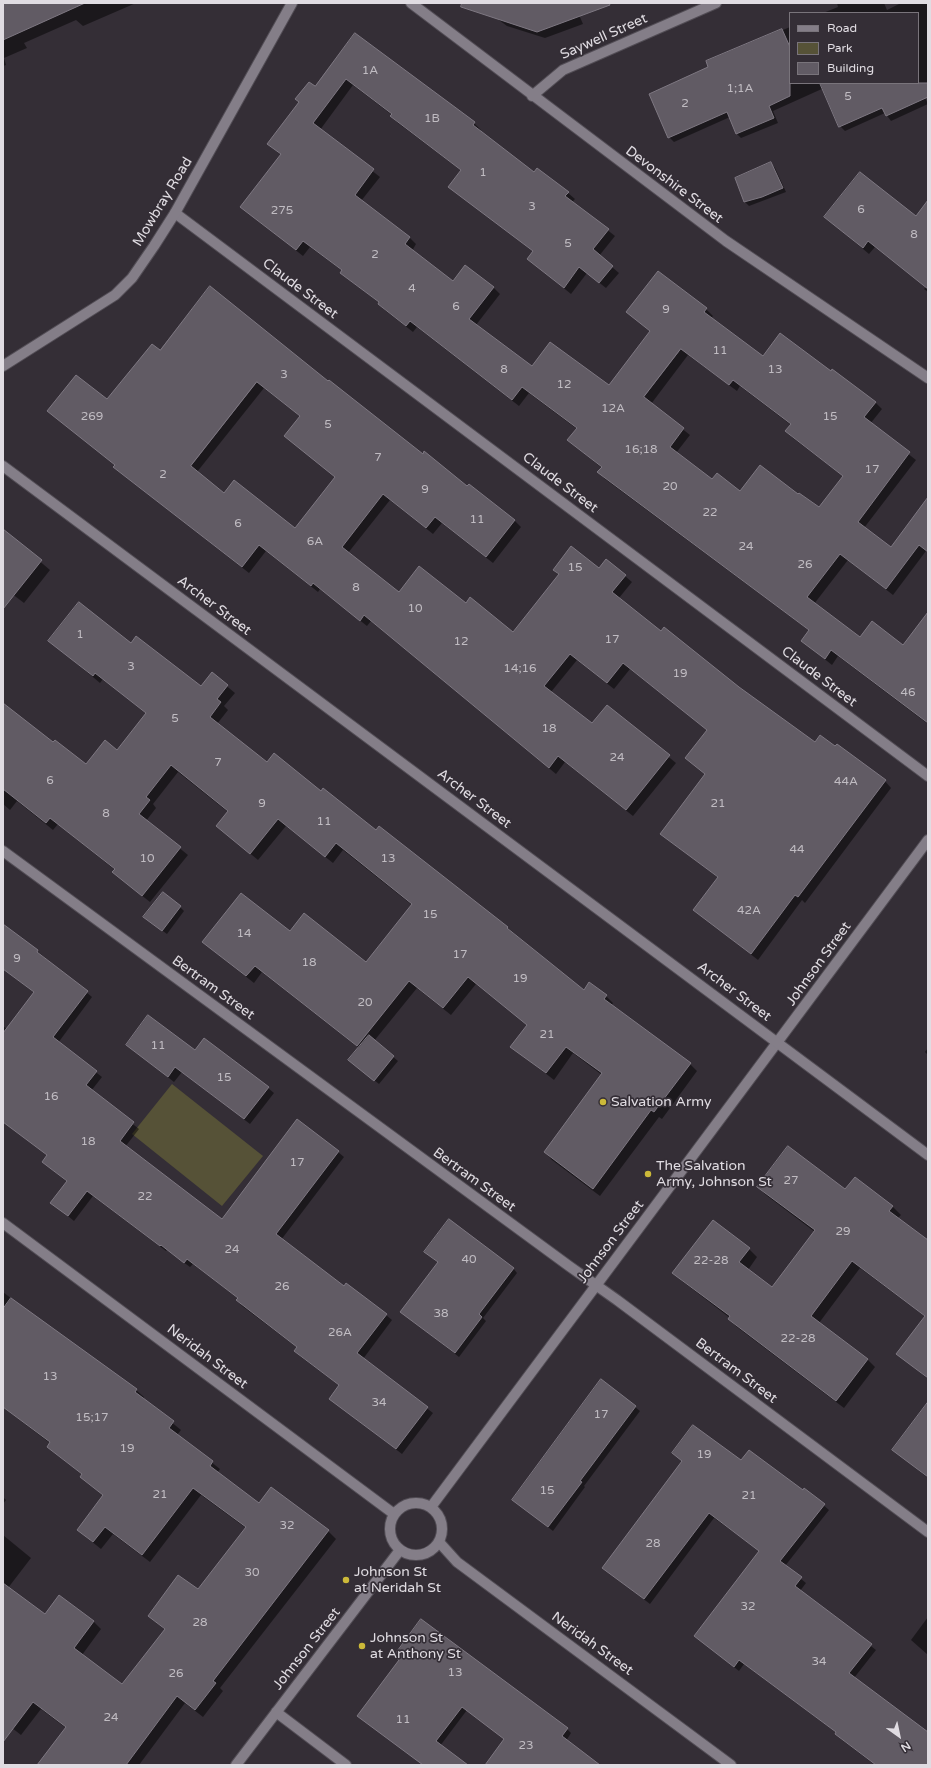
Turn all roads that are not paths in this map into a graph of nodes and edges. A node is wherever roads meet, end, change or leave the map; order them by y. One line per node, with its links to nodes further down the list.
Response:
1 (292, 3): 5 (street, Mowbray Road)
2 (411, 3): 4 (street, Devonshire Street)
3 (716, 3): 4 (street, Saywell Street)
4 (532, 96): 7 (street, Devonshire Street)
5 (174, 213): 6 (street, Mowbray Road); 9 (street, Claude Street)
6 (3, 366)
7 (928, 378)
8 (3, 466): 12 (street, Archer Street)
9 (928, 776)
10 (928, 840): 12 (street, Johnson Street)
11 (3, 851): 15 (street, Bertram Street)
12 (778, 1043): 13 (street, Archer Street); 15 (street, Johnson Street)
13 (928, 1154)
14 (3, 1223): 17 (street, Neridah Street)
15 (596, 1286): 16 (street, Johnson Street); 18 (street, Bertram Street)
16 (431, 1507): 17 (street); 19 (street)
17 (394, 1514): 20 (street)
18 (928, 1532)
19 (439, 1542): 20 (street); 24 (street, Neridah Street)
20 (400, 1550): 21 (street, Johnson Street)
21 (276, 1712): 22 (street, Johnson Street); 23 (street)
22 (236, 1765)
23 (346, 1765)
24 (731, 1765)

